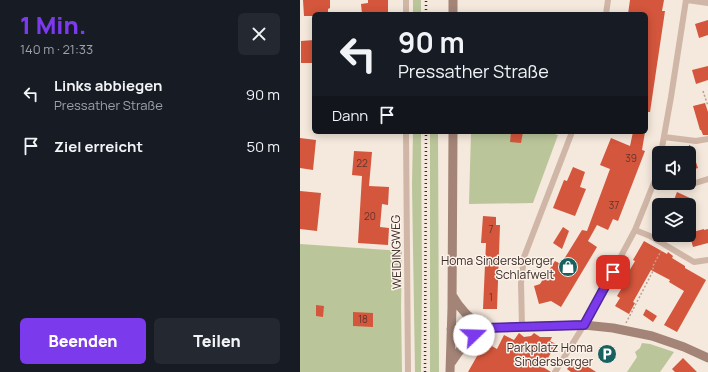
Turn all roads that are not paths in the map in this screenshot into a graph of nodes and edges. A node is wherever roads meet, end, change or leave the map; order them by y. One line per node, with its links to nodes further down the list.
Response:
1 (406, 0): 6 (street)
2 (453, 0): 7 (street)
3 (608, 0): 8 (street)
4 (686, 0): 5 (street); 12 (street)
5 (708, 3)
6 (406, 12)
7 (453, 12)
8 (606, 12)
9 (406, 134): 27 (street, WEIDINGWEG)
10 (453, 134): 20 (street)
11 (571, 134): 22 (street)
12 (664, 136): 13 (street); 14 (street)
13 (708, 139)
14 (662, 146)
15 (708, 179): 16 (street)
16 (696, 183)
17 (653, 190): 18 (street)
18 (635, 230): 19 (street); 21 (street)
19 (708, 260)
20 (452, 294): 23 (street); 24 (street)
21 (584, 325): 22 (street); 25 (street); 28 (street)
22 (522, 327): 23 (street)
23 (484, 328): 24 (street); 26 (street)
24 (451, 329): 26 (street)
25 (708, 358)
26 (450, 368)
27 (408, 372)
28 (555, 372)

